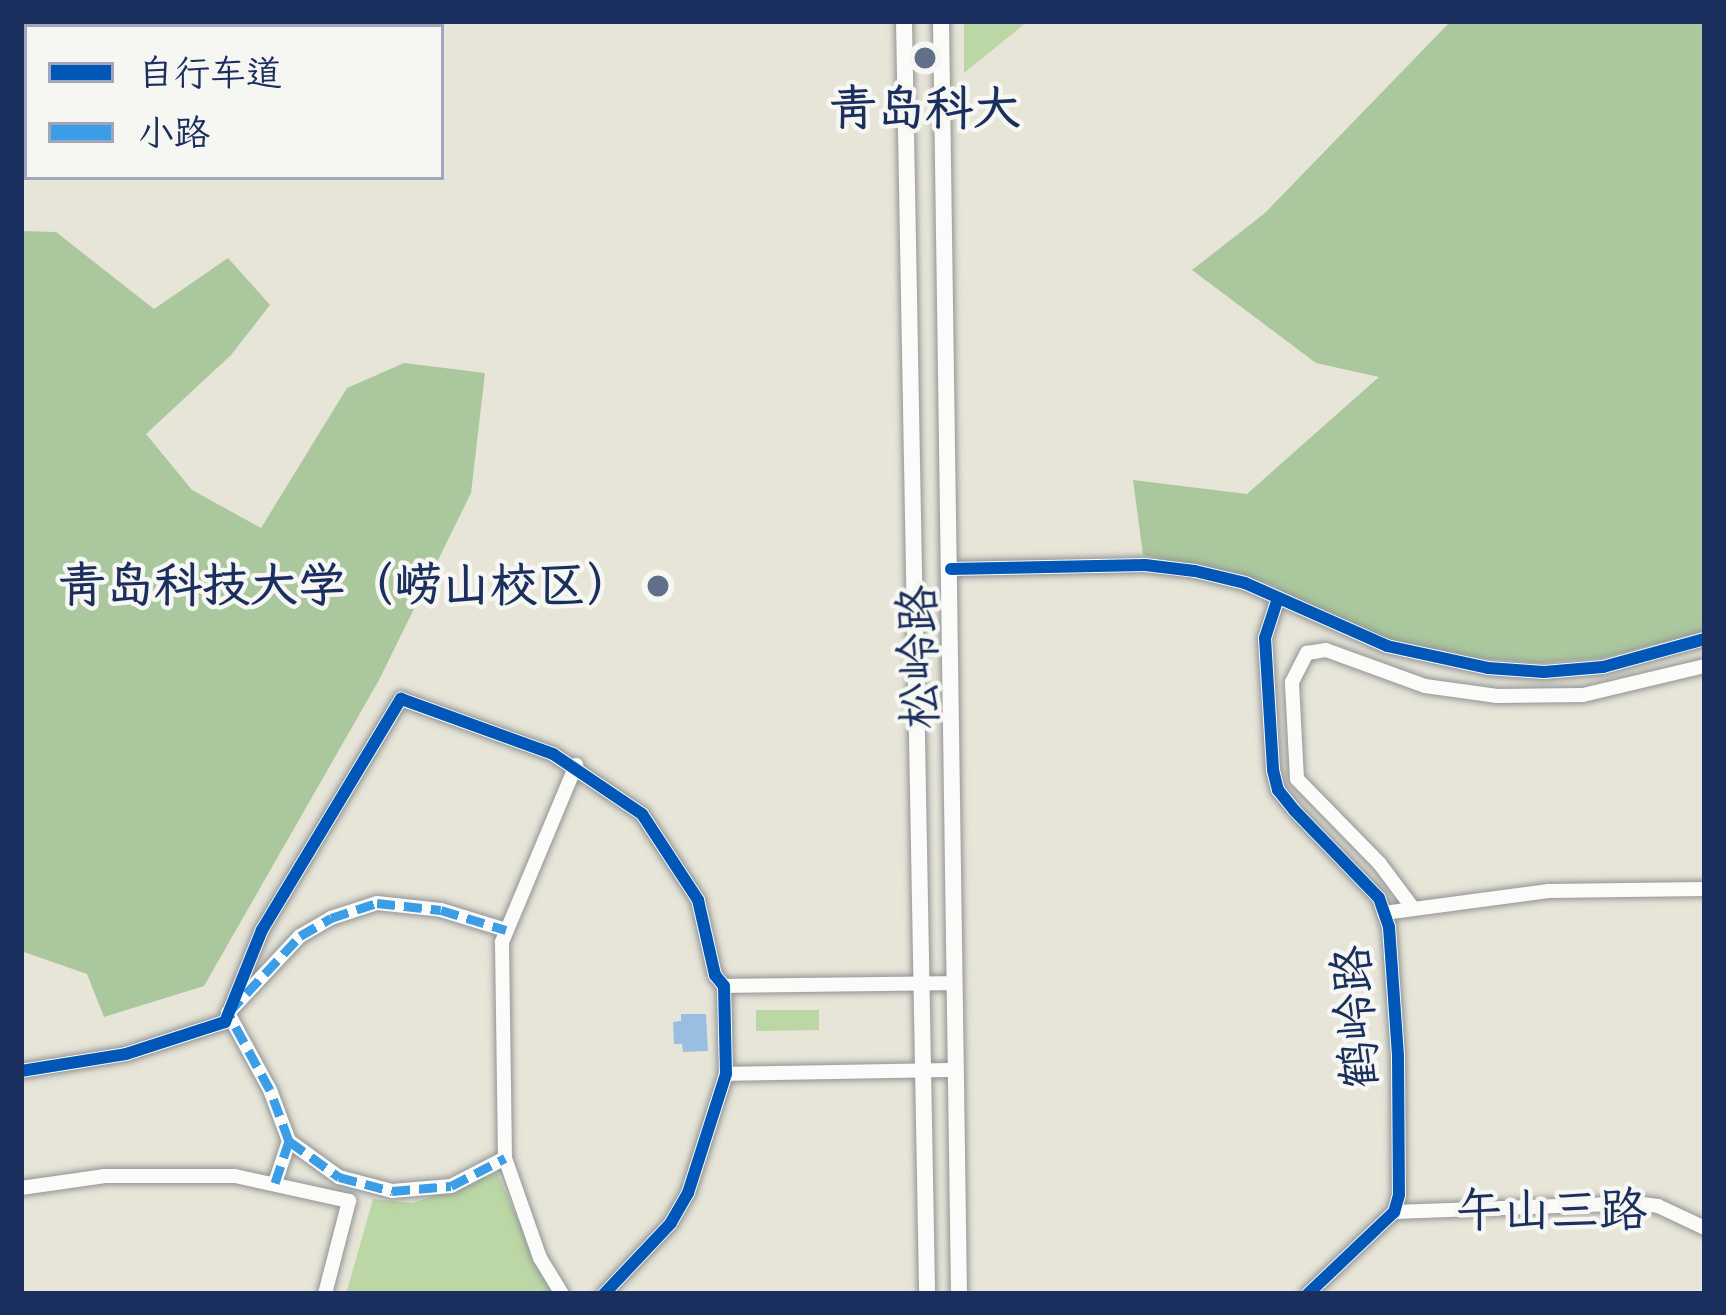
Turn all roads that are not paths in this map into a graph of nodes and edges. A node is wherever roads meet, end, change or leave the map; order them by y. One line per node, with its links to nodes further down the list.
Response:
1 (904, 21): 12 (main road, 松岭路)
2 (941, 21): 3 (main road, 松岭路)
3 (951, 569): 4 (street); 13 (main road, 松岭路)
4 (1278, 598): 5 (street); 10 (street, 鹤岭路)
5 (1705, 639)
6 (1705, 666): 9 (street)
7 (576, 765): 11 (street); 14 (street); 15 (street)
8 (1705, 889): 9 (street)
9 (1412, 907): 10 (street)
10 (1384, 913): 24 (street, 鹤岭路)
11 (506, 930): 15 (street); 21 (street)
12 (923, 983): 13 (street); 14 (street); 16 (main road, 松岭路)
13 (956, 983): 17 (main road, 松岭路)
14 (724, 986): 19 (street)
15 (228, 1013): 18 (street); 20 (street)
16 (922, 1070): 17 (street); 19 (street); 29 (main road, 松岭路)
17 (956, 1070): 30 (main road, 松岭路)
18 (21, 1071)
19 (726, 1074): 28 (street)
20 (289, 1141): 21 (street); 22 (street)
21 (505, 1158): 27 (street)
22 (275, 1183): 23 (street); 26 (street)
23 (21, 1188)
24 (1394, 1212): 25 (street, 午山三路); 31 (street)
25 (1705, 1228)
26 (325, 1294)
27 (562, 1294)
28 (604, 1294)
29 (927, 1294)
30 (958, 1294)
31 (1308, 1294)

